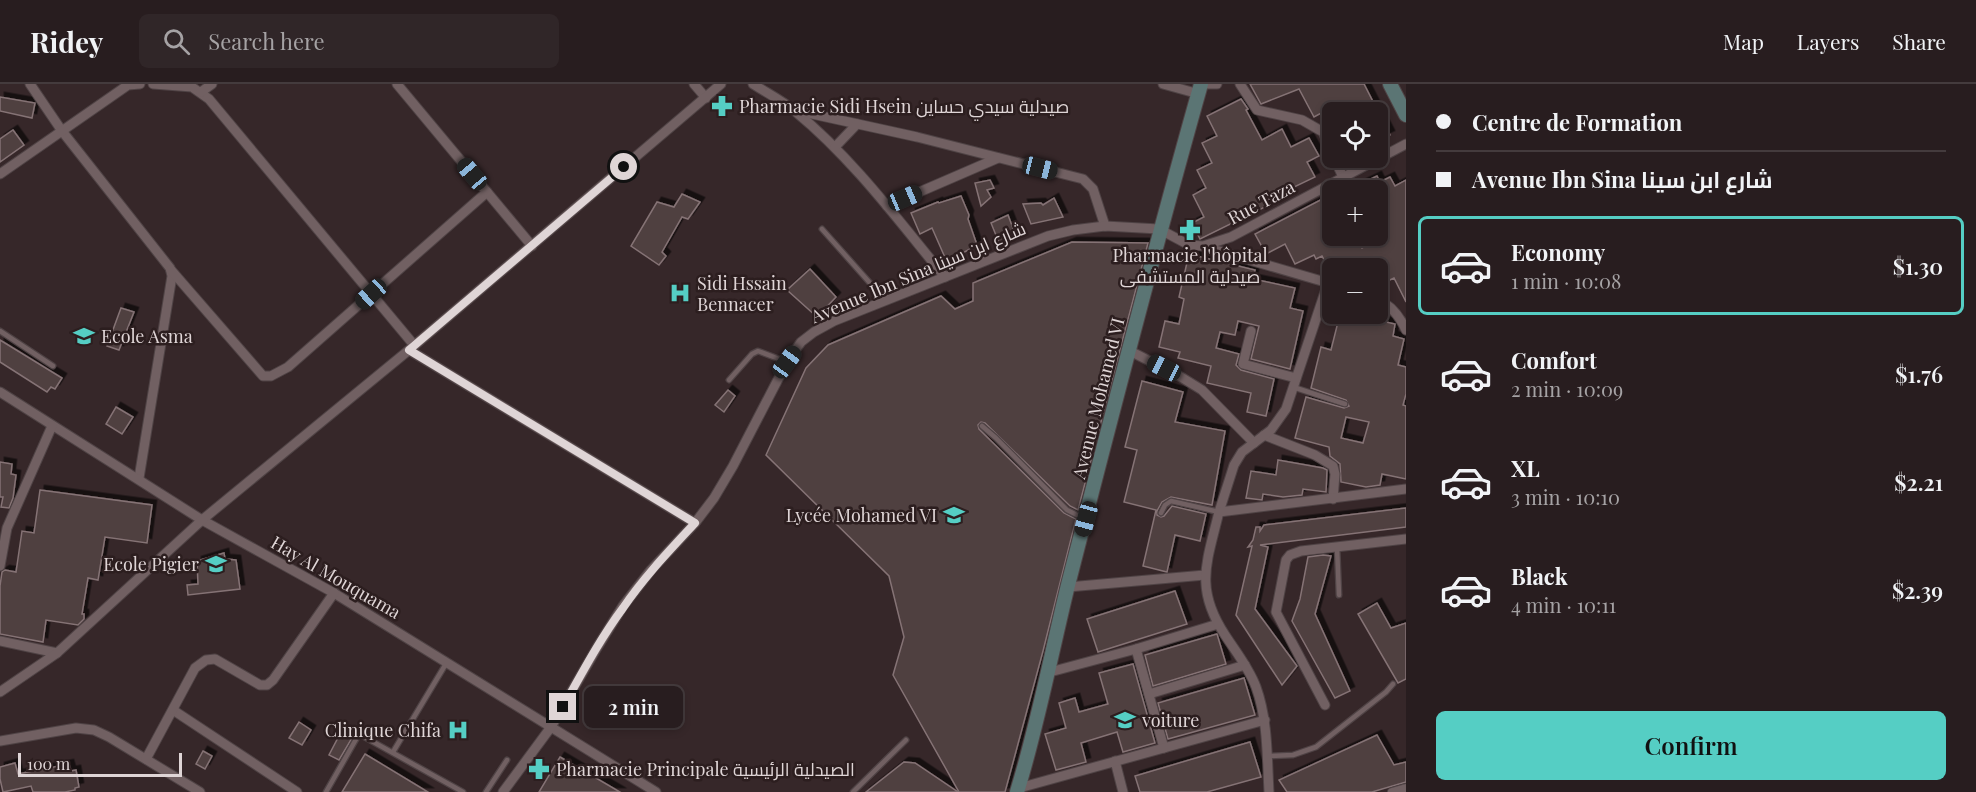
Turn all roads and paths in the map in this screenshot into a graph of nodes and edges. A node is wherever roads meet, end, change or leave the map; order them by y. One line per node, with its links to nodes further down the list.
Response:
1 (30, 84): 19 (street)
2 (140, 84): 19 (street)
3 (153, 84): 14 (street)
4 (213, 84): 14 (street)
5 (397, 84): 27 (street)
6 (694, 84): 15 (street)
7 (722, 84): 15 (street)
8 (753, 84): 16 (street)
9 (1163, 84): 13 (street)
10 (1217, 84): 13 (street)
11 (1240, 84): 20 (street)
12 (1390, 84): 17 (main road)
13 (1202, 87): 31 (main road, Avenue Mohamed VI)
14 (201, 92): 37 (street)
15 (706, 98): 32 (street)
16 (794, 110): 18 (street); 22 (street)
17 (1406, 115)
18 (857, 124): 22 (street); 23 (street)
19 (62, 131): 25 (street); 34 (street)
20 (1322, 131)
21 (1406, 144): 26 (street, Rue Taza)
22 (835, 147): 28 (street)
23 (998, 158): 28 (street); 29 (street)
24 (1339, 168): 26 (street)
25 (0, 174)
26 (1343, 177): 33 (street, Rue Taza)
27 (487, 192): 32 (street); 37 (street)
28 (887, 206): 35 (street)
29 (1105, 226): 31 (street, Avenue Ibn Sina شارع ابن سينا); 35 (street, Avenue Ibn Sina شارع ابن سينا)
30 (822, 229): 38 (lane)
31 (1160, 229): 33 (street); 46 (main road, Avenue Mohamed VI)
32 (532, 246): 45 (street)
33 (1203, 246): 36 (street)
34 (170, 268): 37 (street); 57 (street)
35 (945, 277): 38 (street, Avenue Ibn Sina شارع ابن سينا)
36 (1322, 282)
37 (371, 294): 45 (street)
38 (886, 302): 47 (street, Avenue Ibn Sina شارع ابن سينا)
39 (1388, 306): 41 (street)
40 (1322, 307): 50 (street)
41 (1403, 317): 42 (street)
42 (1406, 330)
43 (0, 331): 48 (lane)
44 (1251, 331): 50 (street)
45 (411, 347): 63 (street); 64 (street)
46 (1130, 351): 56 (street); 62 (main road, Avenue Mohamed VI)
47 (787, 362): 49 (lane); 64 (street, Avenue Ibn Sina شارع ابن سينا)
48 (53, 366)
49 (729, 380)
50 (1295, 383): 52 (lane); 55 (street)
51 (0, 392): 53 (street, Hay Al Mouquama)
52 (1344, 404)
53 (52, 426): 57 (street, Hay Al Mouquama); 67 (street)
54 (982, 426): 62 (lane)
55 (1264, 435): 56 (street); 59 (street)
56 (1254, 443): 60 (street)
57 (139, 478): 63 (street, Hay Al Mouquama)
58 (1406, 489): 59 (street)
59 (1333, 499): 60 (street)
60 (1219, 512): 61 (lane); 68 (street)
61 (1161, 513)
62 (1086, 519): 69 (main road, Avenue Mohamed VI)
63 (202, 520): 70 (street, Hay Al Mouquama); 75 (street)
64 (695, 523): 85 (street, Avenue Ibn Sina شارع ابن سينا)
65 (1406, 539): 66 (street)
66 (1337, 546): 71 (lane); 82 (street)
67 (0, 566)
68 (1204, 575): 69 (street); 72 (street)
69 (1068, 587): 78 (main road, Avenue Mohamed VI)
70 (334, 592): 76 (street, Hay Al Mouquama); 83 (street)
71 (1339, 595)
72 (1218, 624): 74 (street); 77 (street)
73 (0, 641): 75 (street)
74 (1136, 649): 78 (street); 81 (street)
75 (57, 653): 80 (street)
76 (447, 662): 85 (street, Hay Al Mouquama); 89 (lane)
77 (1245, 665): 81 (street); 84 (street)
78 (1050, 672): 96 (main road, Avenue Mohamed VI)
79 (1393, 684): 90 (lane)
80 (0, 692)
81 (1149, 694): 88 (street)
82 (1325, 705)
83 (173, 710): 91 (street); 98 (street)
84 (1265, 720): 88 (street); 90 (street)
85 (551, 727): 102 (street, Avenue Ibn Sina شارع ابن سينا); 103 (street, Hay Al Mouquama)
86 (906, 740): 104 (lane)
87 (0, 741): 91 (street)
88 (1164, 748): 93 (street)
89 (393, 752): 99 (lane); 100 (lane)
90 (1267, 756): 107 (street)
91 (146, 759): 97 (street)
92 (507, 760): 101 (lane)
93 (1115, 761): 94 (street); 106 (street)
94 (1037, 783): 96 (street); 105 (street)
95 (1406, 788): 108 (street)
96 (1018, 790)
97 (200, 792)
98 (297, 792)
99 (326, 792)
100 (463, 792)
101 (486, 792)
102 (502, 792)
103 (656, 792)
104 (853, 792)
105 (1044, 792)
106 (1123, 792)
107 (1269, 792)
108 (1392, 792)

